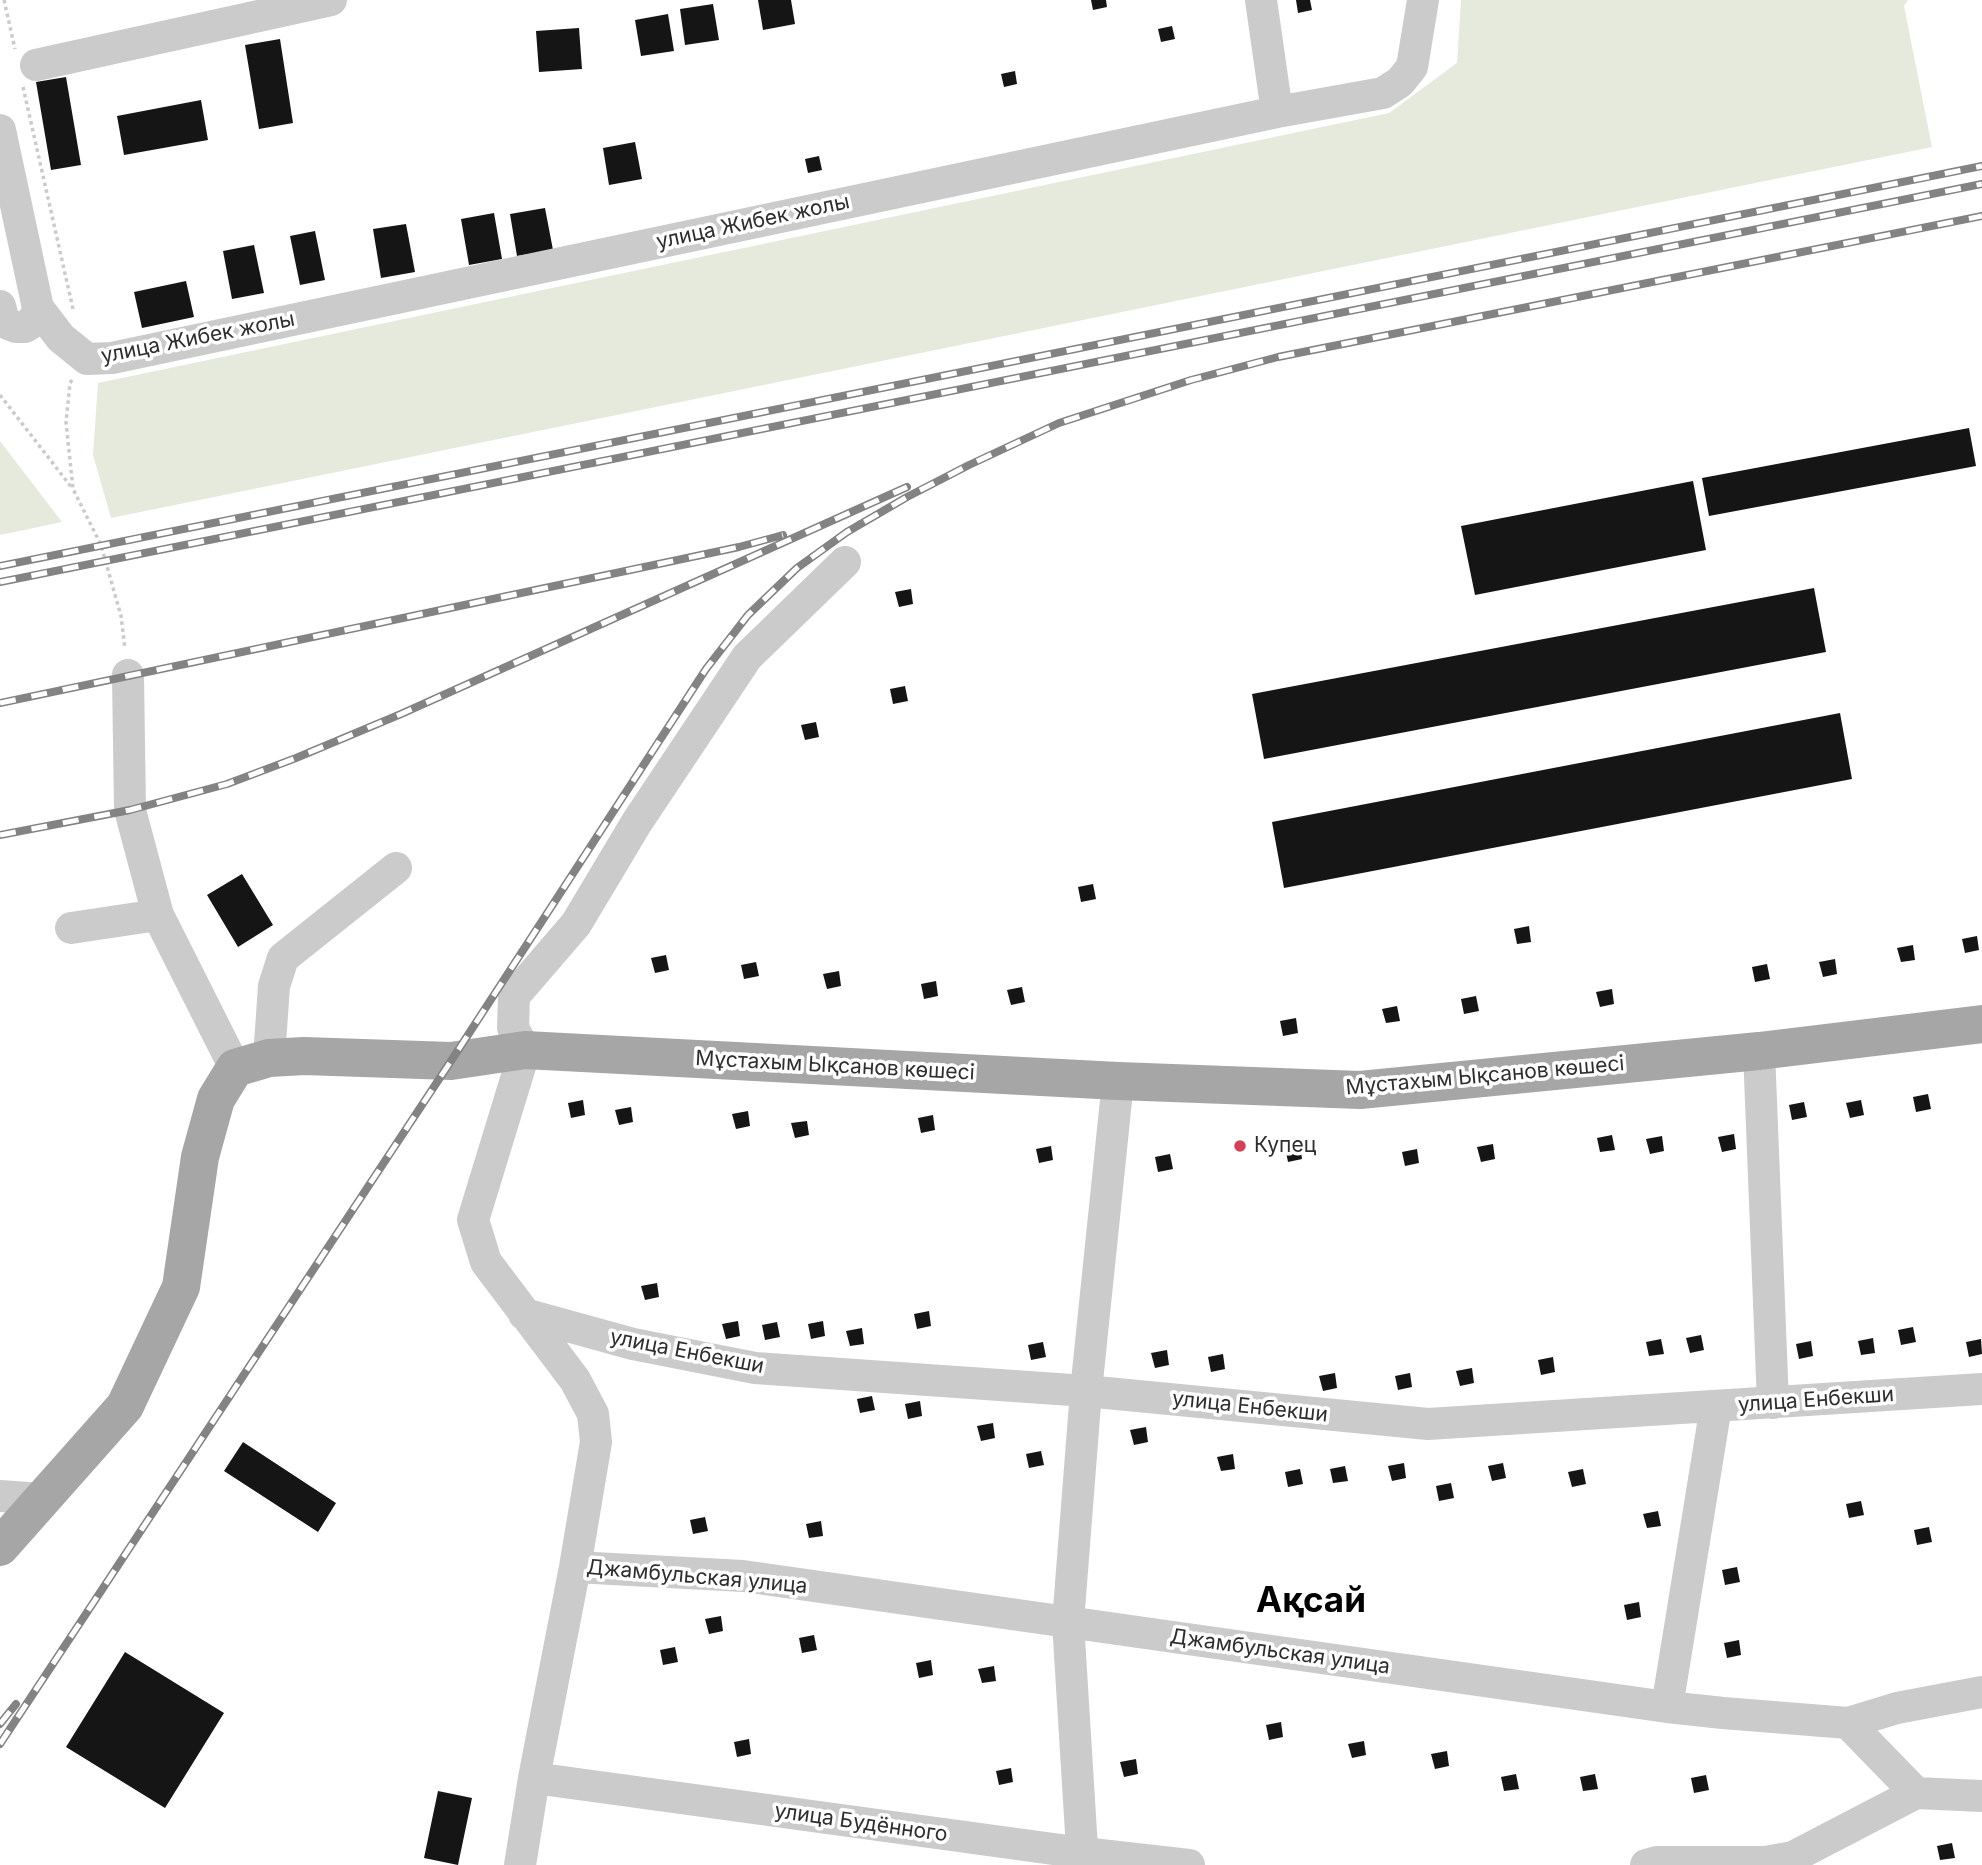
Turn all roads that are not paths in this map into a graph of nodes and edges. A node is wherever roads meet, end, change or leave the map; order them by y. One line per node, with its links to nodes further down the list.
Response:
1 (331, 0): 4 (street)
2 (1261, 0): 5 (street)
3 (1423, 0): 5 (street, улица Жибек жолы)
4 (24, 65)
5 (1277, 112): 8 (street, улица Жибек жолы)
6 (0, 130): 8 (street)
7 (0, 306): 8 (street)
8 (38, 308)
9 (845, 562): 15 (street)
10 (128, 675): 12 (street)
11 (396, 868): 17 (street)
12 (158, 915): 13 (street); 17 (street)
13 (71, 928)
14 (1982, 1024): 16 (main road, Мұстахым Ықсанов көшесі)
15 (525, 1050): 17 (main road, Мұстахым Ықсанов көшесі); 18 (main road, Мұстахым Ықсанов көшесі); 19 (street)
16 (1759, 1051): 18 (main road, Мұстахым Ықсанов көшесі); 22 (street)
17 (252, 1063): 25 (main road)
18 (1118, 1081): 21 (street)
19 (524, 1314): 21 (street, улица Енбекши); 27 (street)
20 (1982, 1390): 22 (street, улица Енбекши)
21 (1086, 1391): 23 (street, улица Енбекши); 28 (street)
22 (1773, 1403): 23 (street, улица Енбекши)
23 (1716, 1406): 30 (street)
24 (0, 1496): 25 (street)
25 (42, 1499): 26 (main road)
26 (0, 1546)
27 (575, 1567): 28 (street, Джамбульская улица); 32 (street)
28 (1068, 1622): 30 (street, Джамбульская улица); 35 (street)
29 (1982, 1692): 31 (street, Джамбульская улица)
30 (1667, 1707): 31 (street, Джамбульская улица)
31 (1849, 1723): 33 (street)
32 (534, 1779): 35 (street, улица Будённого); 36 (street)
33 (1916, 1793): 34 (street); 38 (street)
34 (1982, 1796)
35 (1083, 1859): 37 (street, улица Будённого)
36 (520, 1865)
37 (1189, 1865)
38 (1646, 1865)

